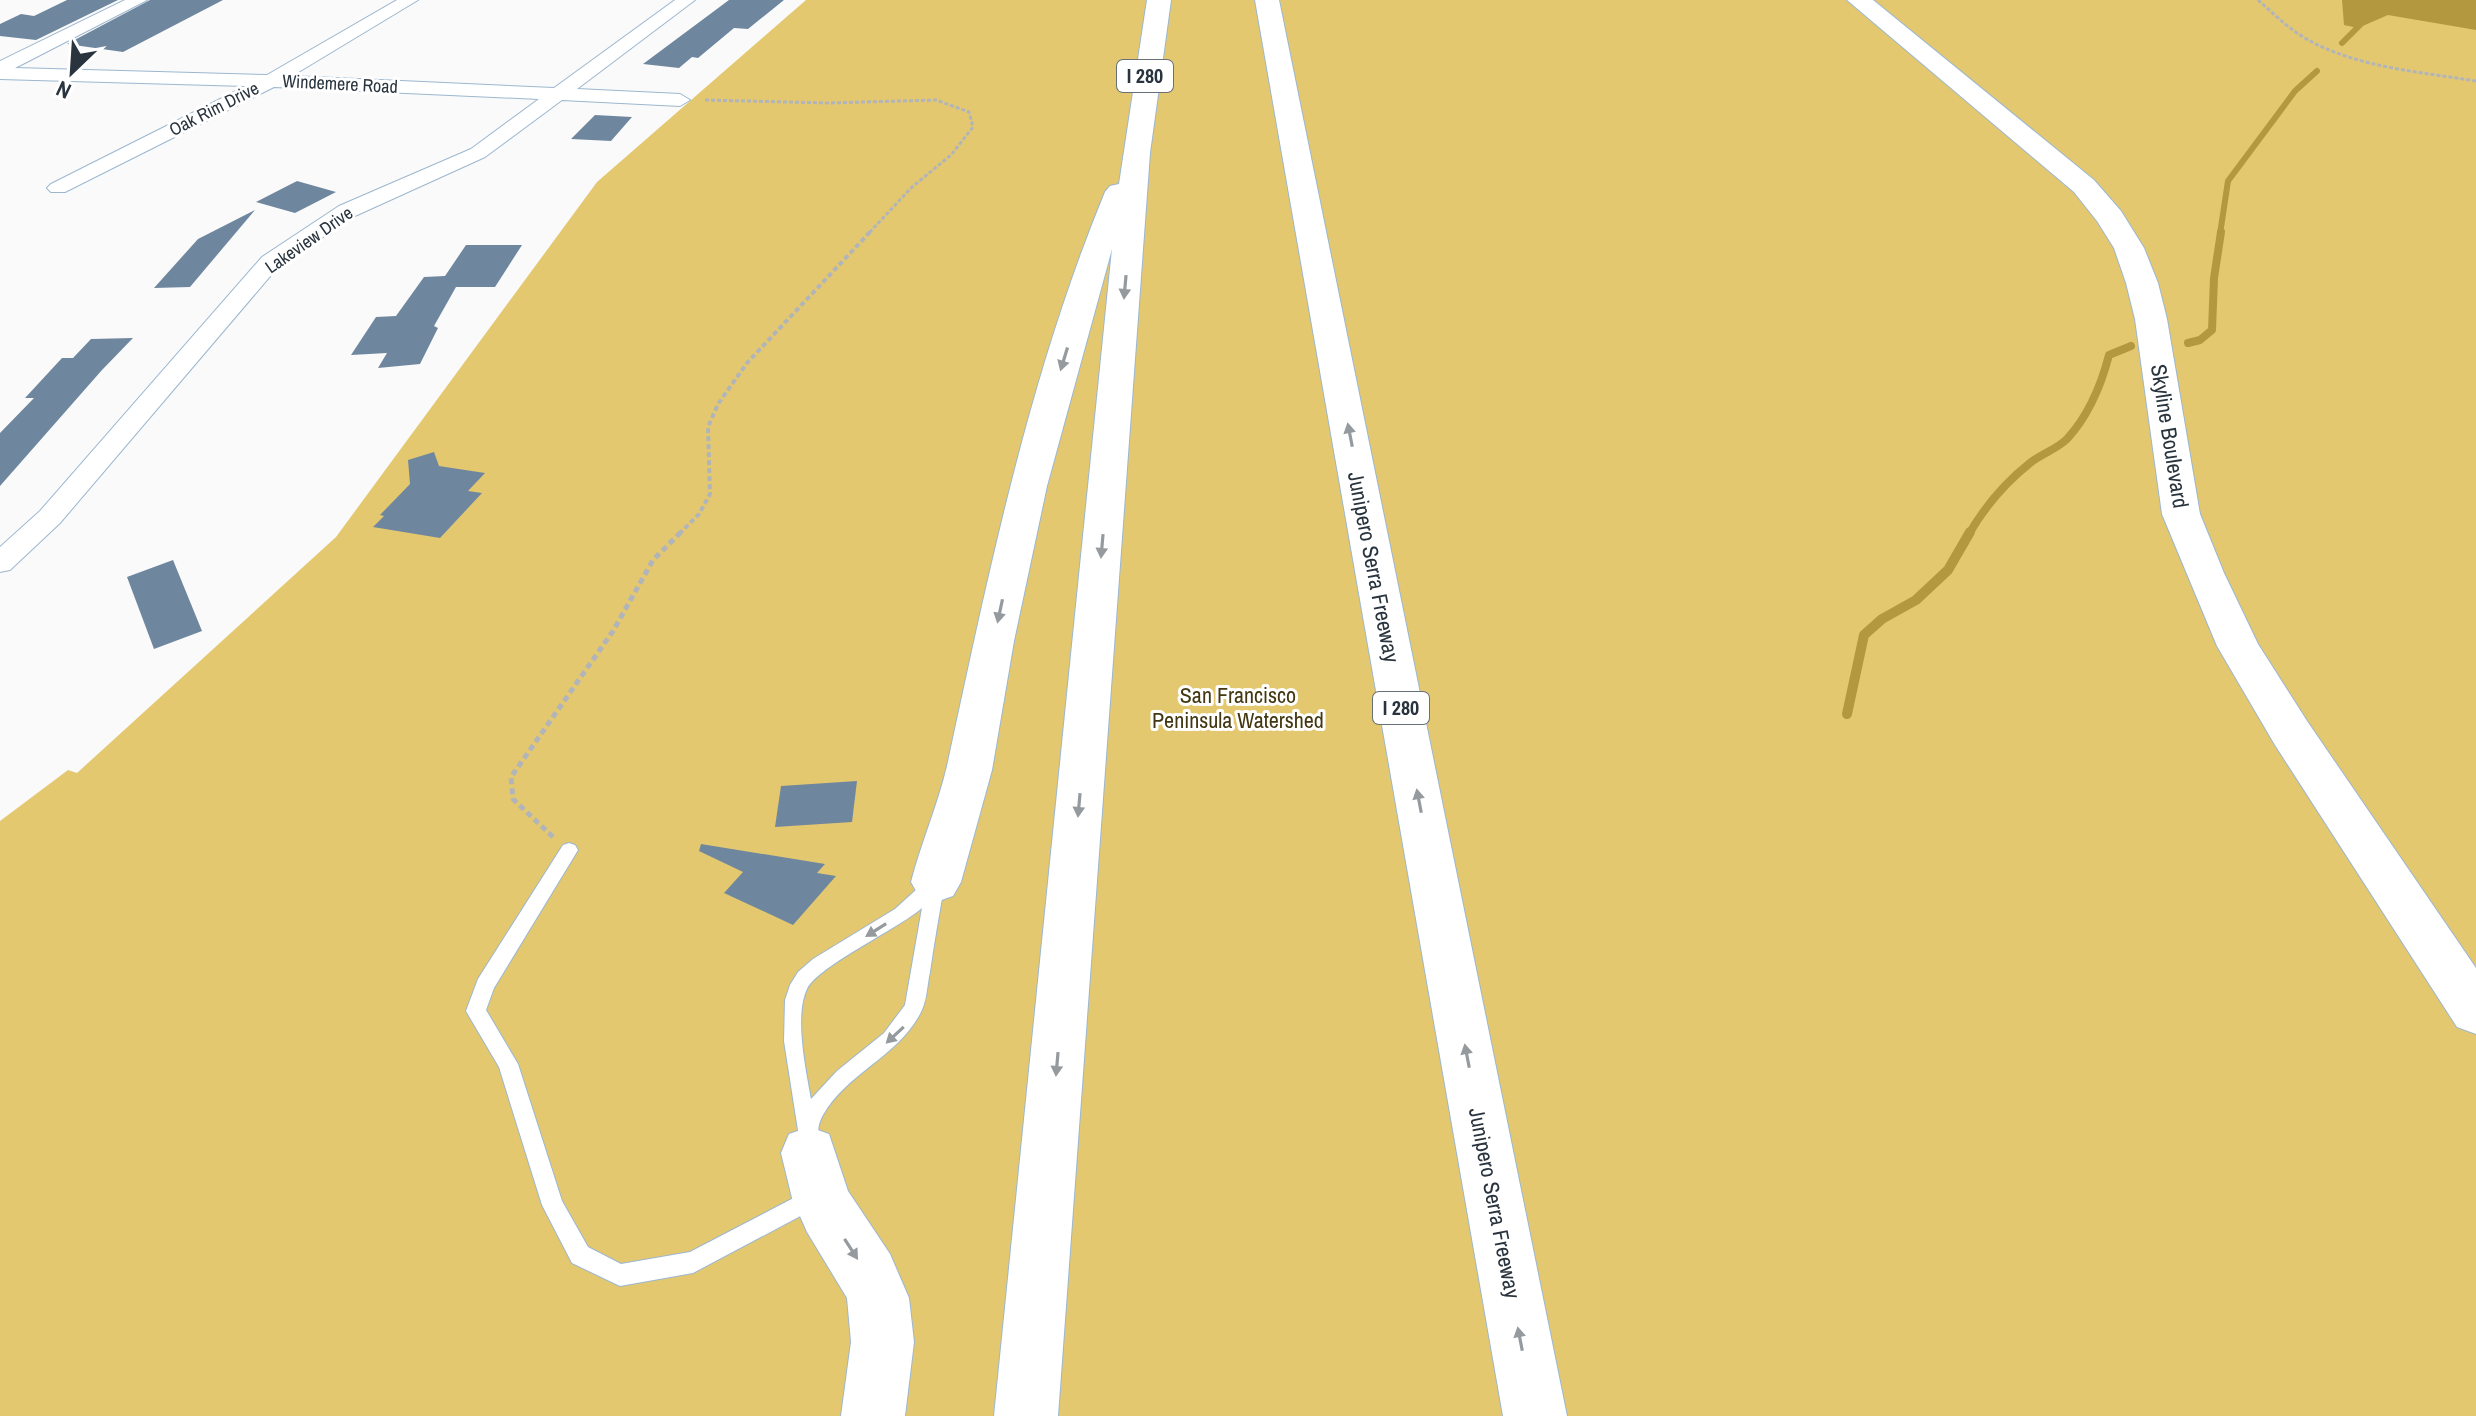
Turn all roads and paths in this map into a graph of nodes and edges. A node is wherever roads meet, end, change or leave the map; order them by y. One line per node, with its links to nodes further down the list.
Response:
1 (138, 0): 8 (street)
2 (409, 0): 9 (street, Oak Rim Drive)
3 (686, 0): 11 (street, Lakeview Drive)
4 (1159, 0): 13 (main road, I 280)
5 (1267, 0): 22 (main road, Junipero Serra Freeway / I 280, one-way to 5)
6 (1859, 0): 18 (main road, Skyline Boulevard)
7 (2258, 0): 10 (path)
8 (0, 71): 9 (street, Windemere Road)
9 (271, 81): 11 (street, Windemere Road); 14 (street, Oak Rim Drive)
10 (2476, 81)
11 (558, 95): 12 (street, Windemere Road); 15 (street, Lakeview Drive)
12 (680, 100): 16 (path)
13 (1136, 153): 17 (main road, one-way to 17); 21 (main road, I 280, one-way to 21)
14 (58, 188)
15 (0, 563)
16 (569, 850): 19 (lane)
17 (936, 882): 19 (lane, one-way to 19); 19 (lane, one-way to 19)
18 (2476, 1011)
19 (815, 1174): 20 (main road, one-way to 20)
20 (873, 1416)
21 (1026, 1416)
22 (1535, 1416)

